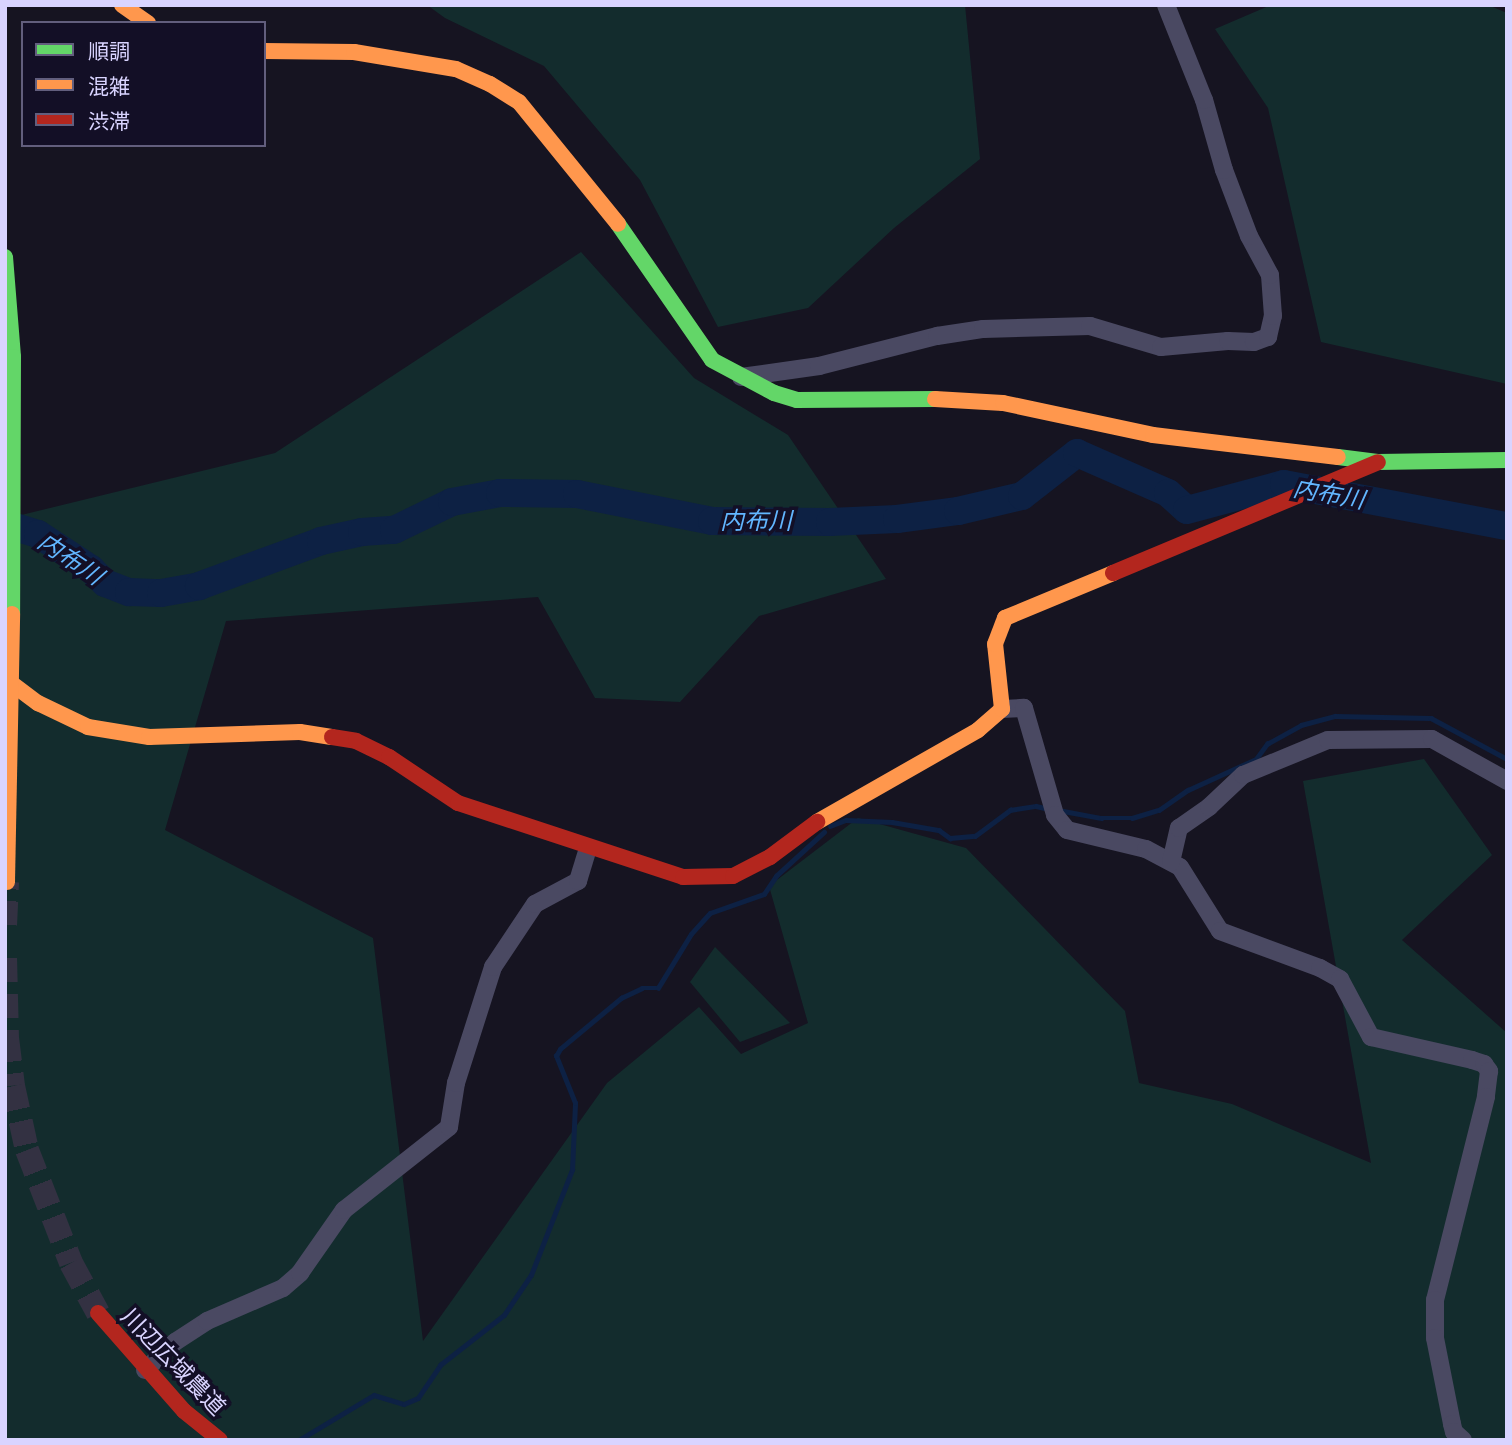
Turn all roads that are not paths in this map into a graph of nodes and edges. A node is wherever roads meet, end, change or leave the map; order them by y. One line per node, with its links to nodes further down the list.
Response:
1 (122, 5): 3 (street)
2 (1166, 5): 6 (street)
3 (145, 21)
4 (266, 51): 6 (street)
5 (5, 257): 9 (street)
6 (741, 376): 8 (street)
7 (1507, 460): 8 (street)
8 (1378, 462): 10 (street)
9 (8, 681): 12 (street); 14 (street)
10 (1002, 709): 12 (street); 13 (street)
11 (1507, 781): 13 (street)
12 (588, 848): 16 (street)
13 (1171, 862): 18 (street)
14 (6, 882)
15 (98, 1313): 16 (street, 川辺広域農道)
16 (145, 1370): 17 (street, 川辺広域農道)
17 (220, 1440)
18 (1463, 1440)

